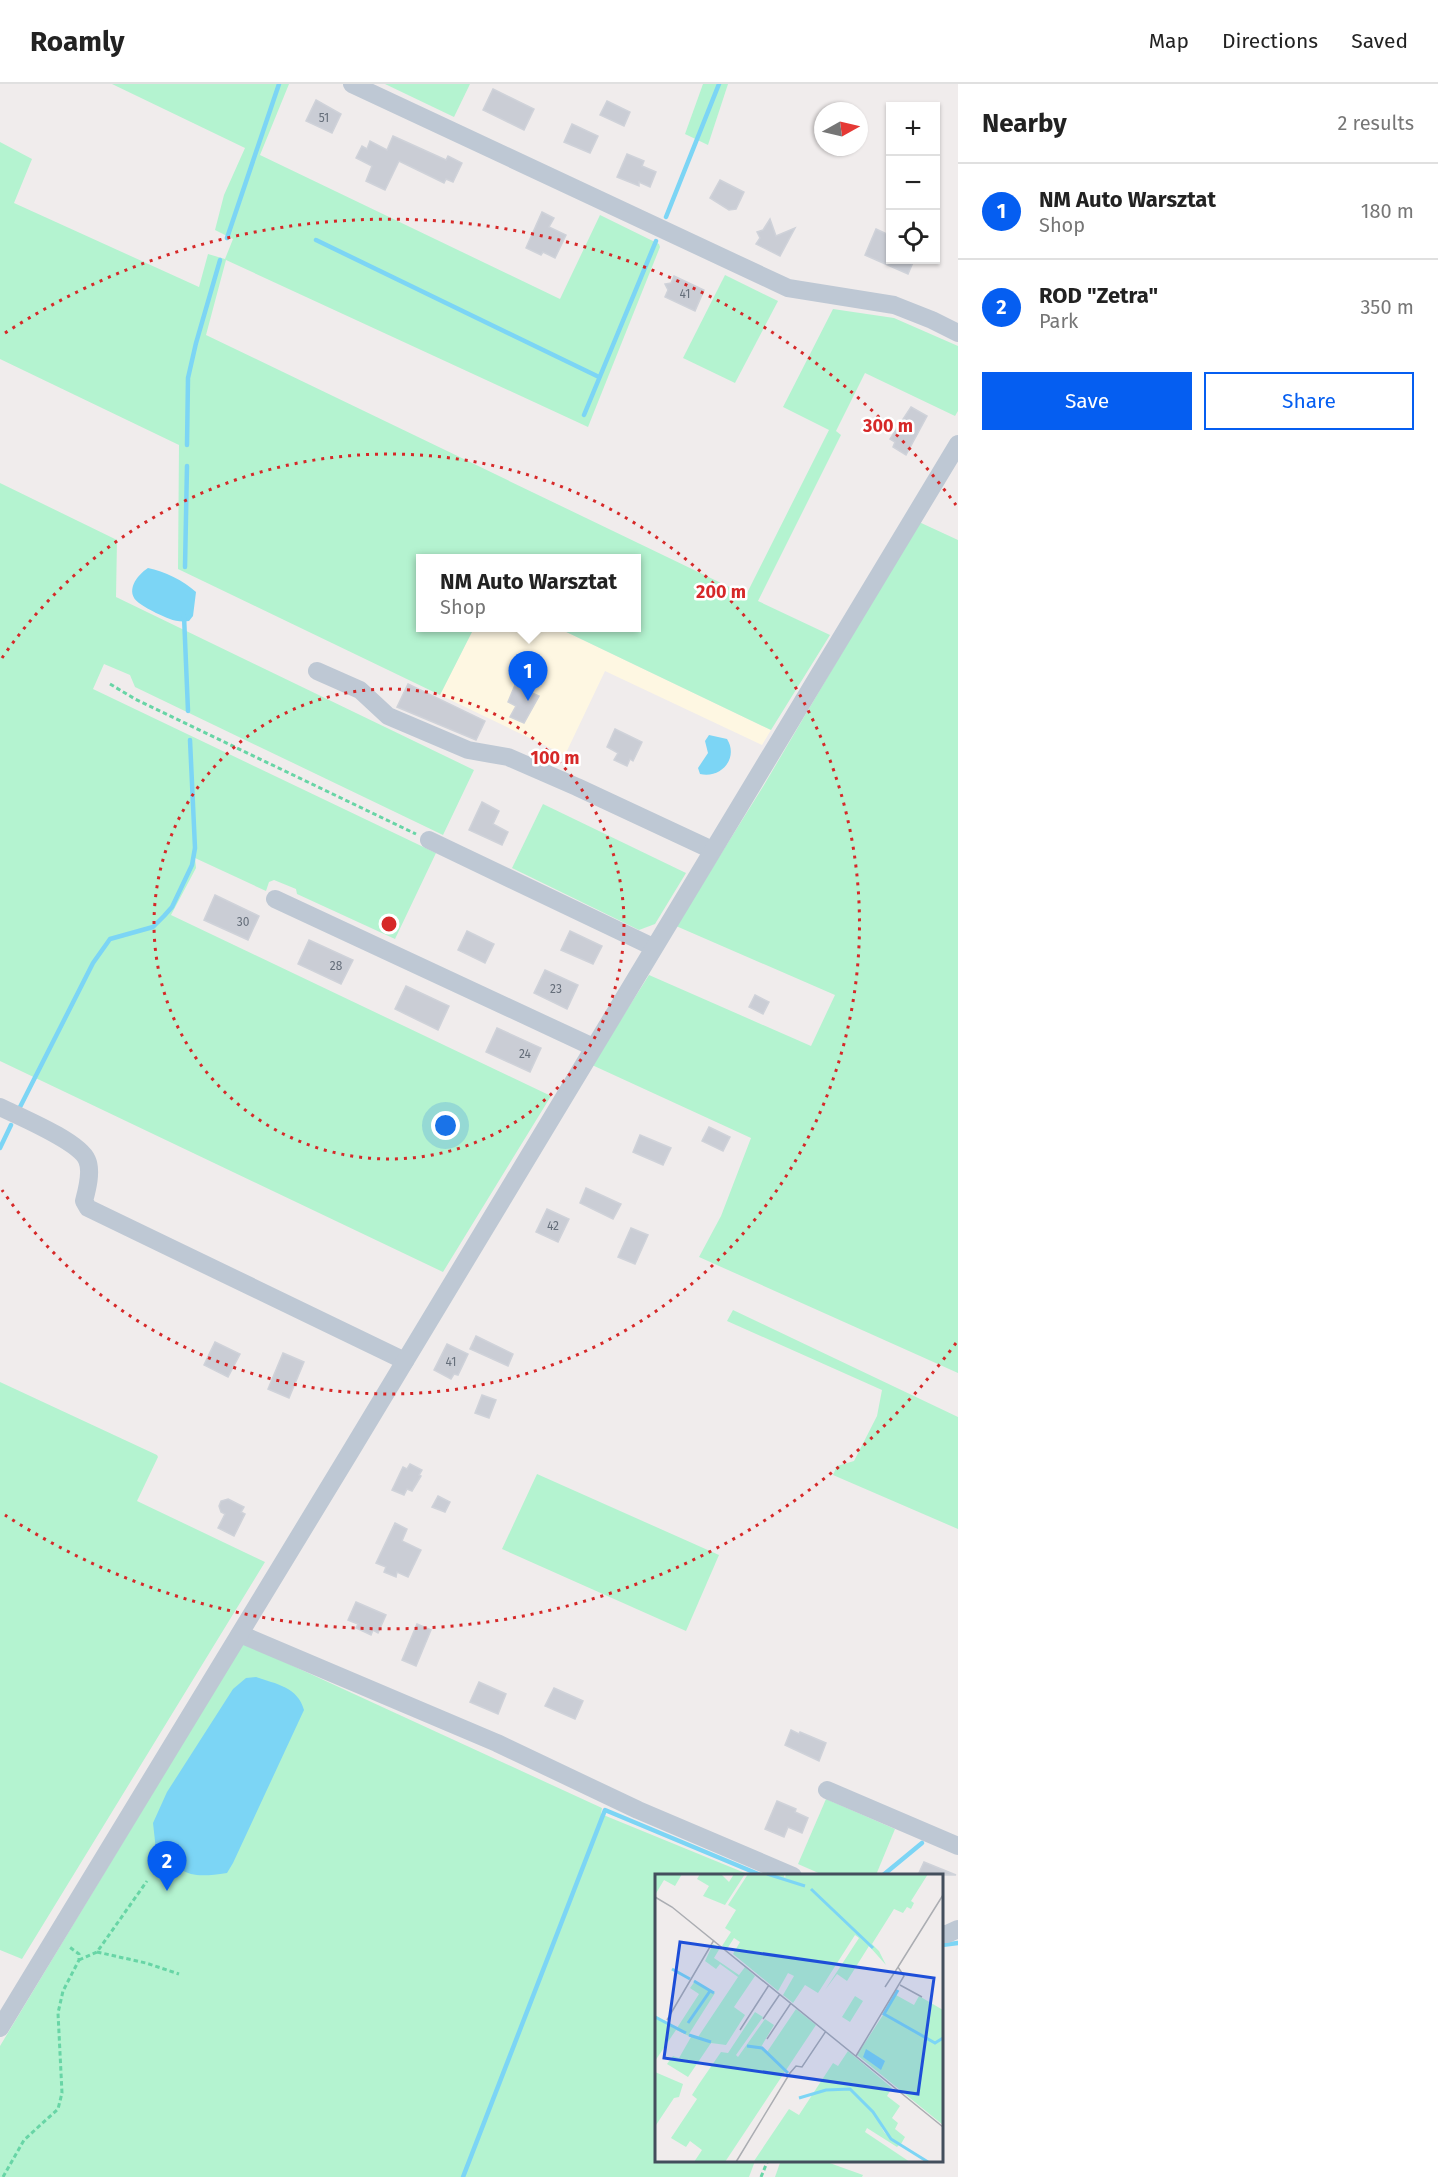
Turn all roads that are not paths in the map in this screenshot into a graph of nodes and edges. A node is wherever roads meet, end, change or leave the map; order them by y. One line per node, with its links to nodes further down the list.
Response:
1 (352, 84): 2 (street)
2 (958, 333)
3 (958, 444): 6 (street)
4 (317, 671): 6 (street)
5 (429, 840): 8 (street)
6 (712, 850): 8 (street)
7 (275, 899): 9 (street)
8 (653, 947): 9 (street)
9 (593, 1047): 11 (street)
10 (0, 1107): 11 (street)
11 (405, 1361): 12 (street)
12 (240, 1634): 15 (street); 18 (street)
13 (827, 1790): 14 (street)
14 (958, 1846)
15 (791, 1874)
16 (958, 1929): 17 (street)
17 (943, 1934)
18 (0, 2028)

